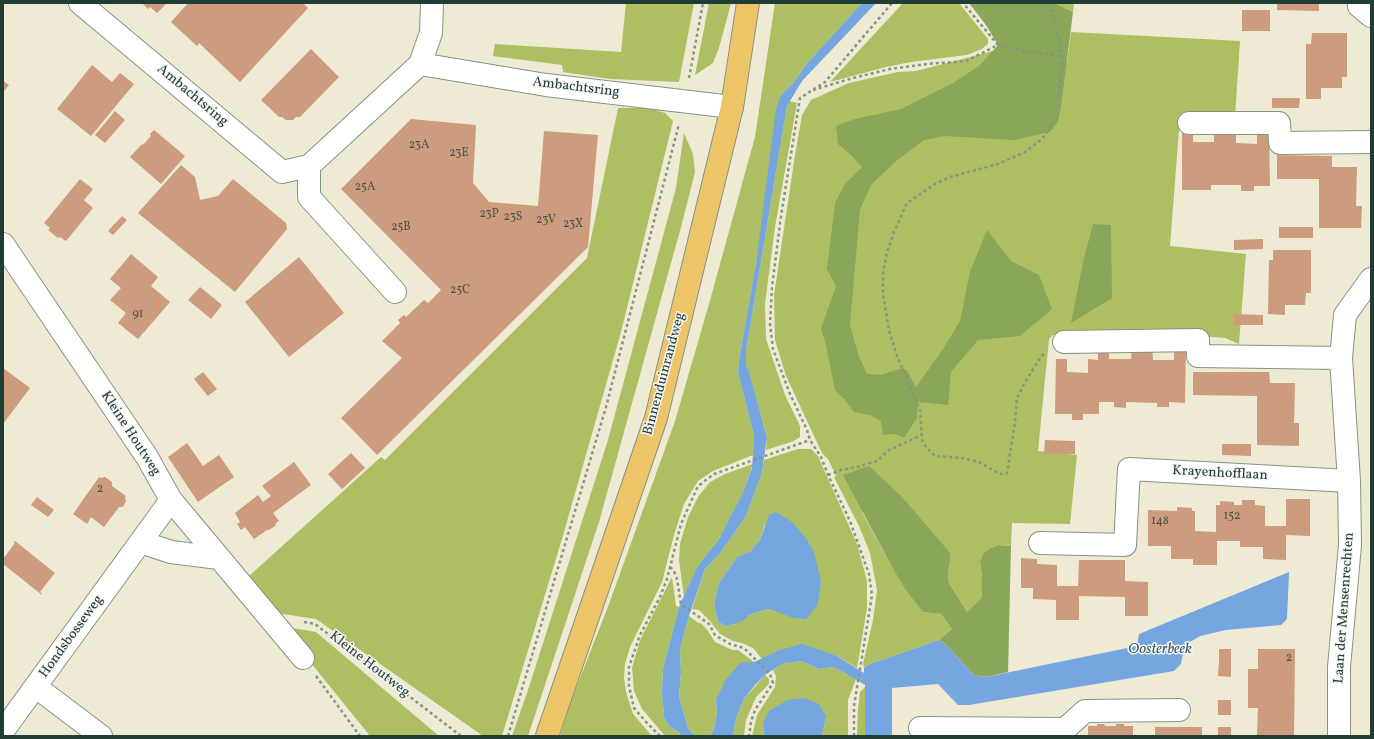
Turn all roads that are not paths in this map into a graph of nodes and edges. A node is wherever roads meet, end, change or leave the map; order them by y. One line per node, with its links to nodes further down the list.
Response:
1 (80, 3): 10 (street, Ambachtsring)
2 (432, 3): 6 (street)
3 (748, 3): 7 (main road, Binnenduinrandweg)
4 (1359, 3): 5 (street)
5 (1371, 16)
6 (420, 64): 7 (street, Ambachtsring); 10 (street)
7 (732, 107): 28 (main road, Binnenduinrandweg)
8 (1189, 123): 9 (street)
9 (1371, 142)
10 (309, 166): 13 (street)
11 (3, 244): 17 (street, Kleine Houtweg)
12 (1371, 279): 15 (street)
13 (395, 292)
14 (1064, 342): 15 (street)
15 (1340, 358): 16 (street)
16 (1349, 481): 19 (street, Krayenhofflaan); 29 (street, Laan der Mensenrechten)
17 (171, 500): 18 (street, Hondsbosseweg); 20 (street, Kleine Houtweg)
18 (141, 542): 20 (street); 22 (street, Hondsbosseweg)
19 (1040, 543)
20 (219, 558): 21 (street, Kleine Houtweg)
21 (303, 658)
22 (36, 687): 25 (street, Hondsbosseweg); 27 (street)
23 (1179, 710): 26 (street)
24 (920, 728): 26 (street)
25 (3, 731)
26 (1065, 732)
27 (101, 736)
28 (547, 736)
29 (1339, 736)

